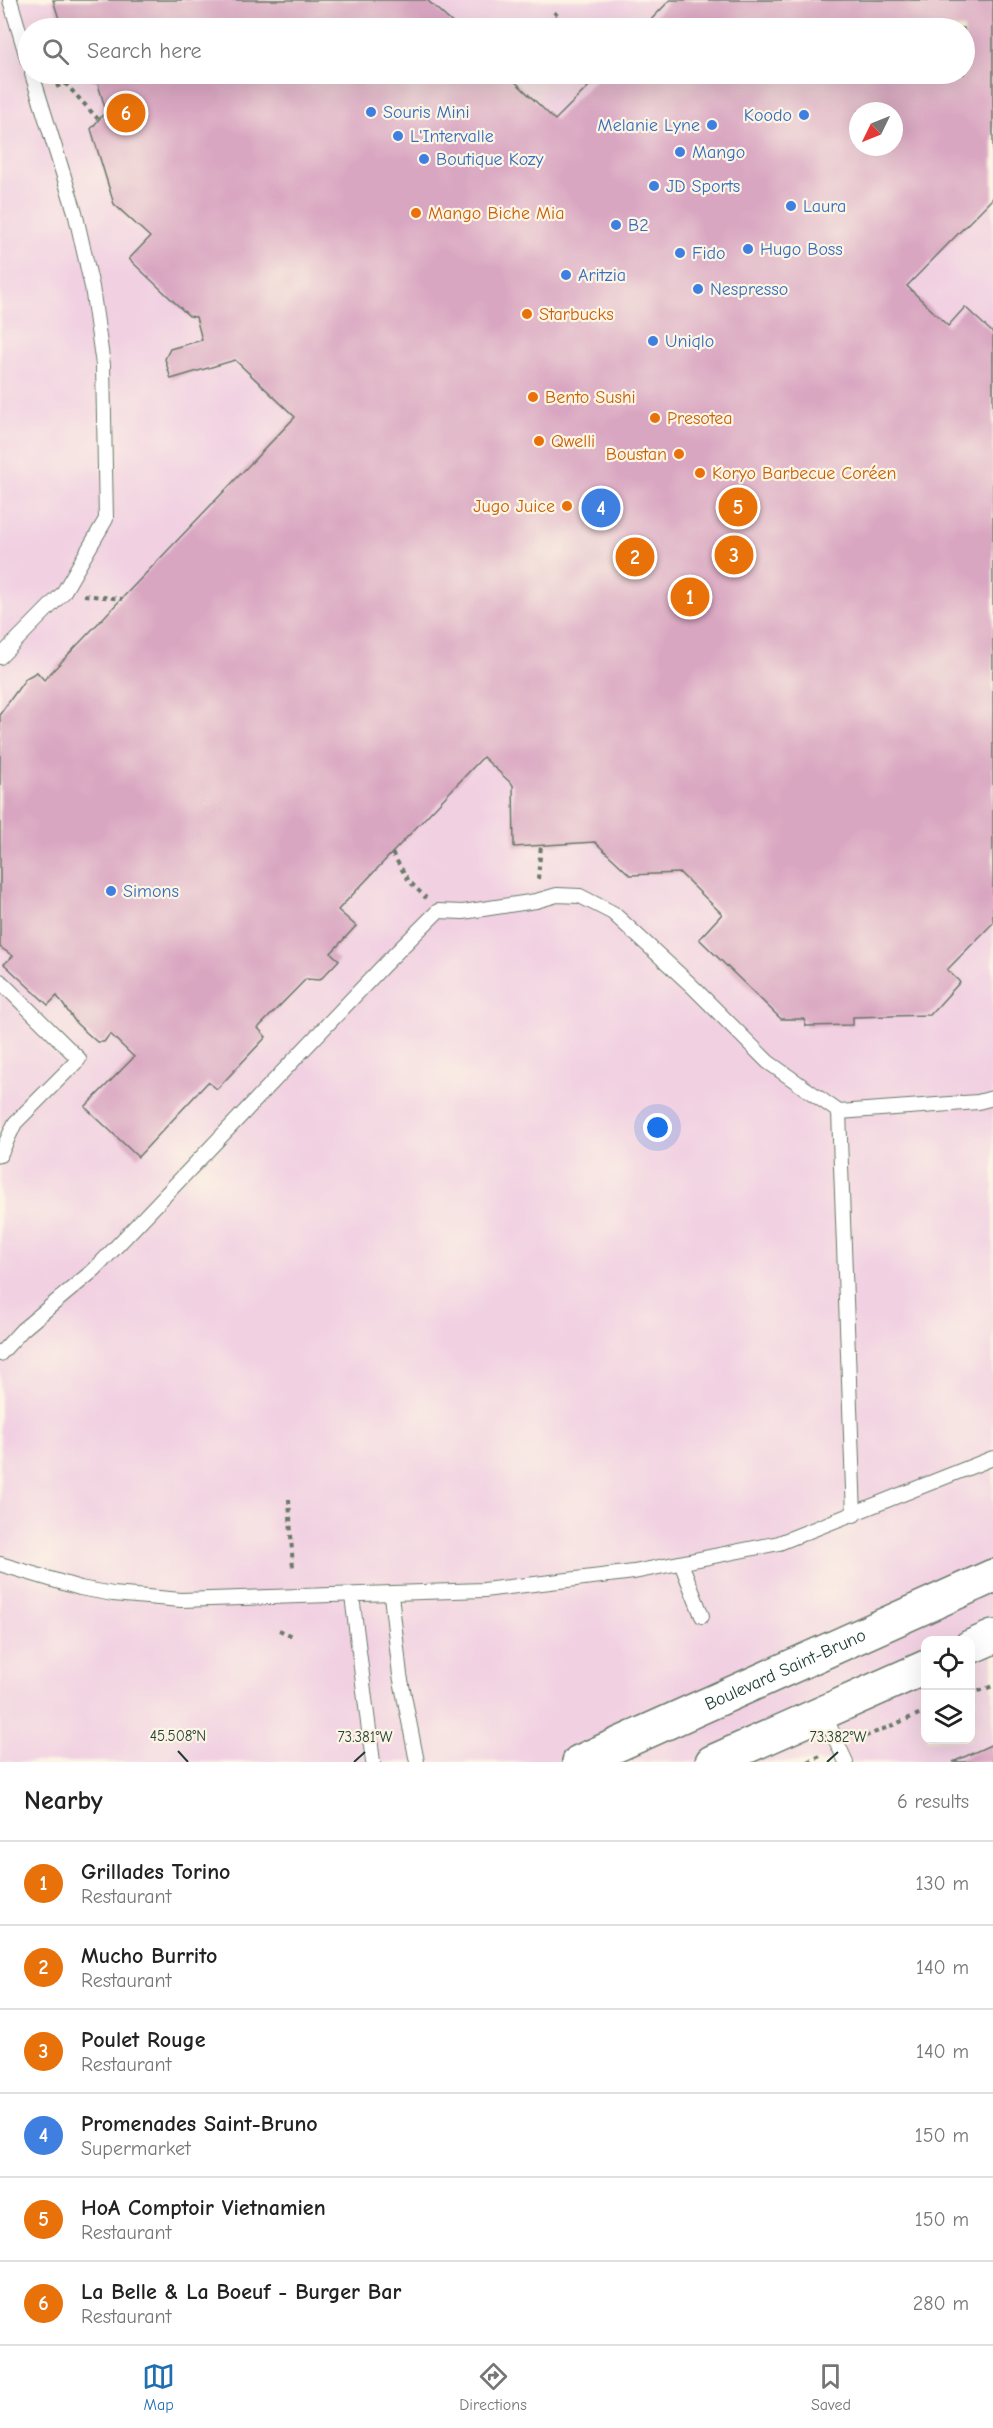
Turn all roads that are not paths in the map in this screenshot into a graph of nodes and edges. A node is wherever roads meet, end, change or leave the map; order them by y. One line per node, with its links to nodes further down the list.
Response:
1 (10, 0): 2 (lane)
2 (18, 27)
3 (36, 84): 4 (lane)
4 (0, 657)
5 (0, 981): 8 (lane)
6 (993, 1098): 7 (lane)
7 (839, 1112): 9 (lane); 11 (lane)
8 (0, 1155)
9 (0, 1354)
10 (993, 1458): 11 (lane)
11 (854, 1515): 12 (lane)
12 (681, 1563): 15 (lane); 17 (lane)
13 (0, 1564): 16 (lane)
14 (993, 1575): 24 (street, Boulevard Saint-Bruno)
15 (391, 1594): 16 (lane); 23 (lane)
16 (352, 1596): 22 (lane)
17 (702, 1616)
18 (993, 1637): 19 (street)
19 (975, 1645)
20 (921, 1669): 21 (street)
21 (823, 1712): 25 (street); 26 (lane)
22 (370, 1760)
23 (417, 1762)
24 (579, 1762)
25 (712, 1762)
26 (846, 1762)

